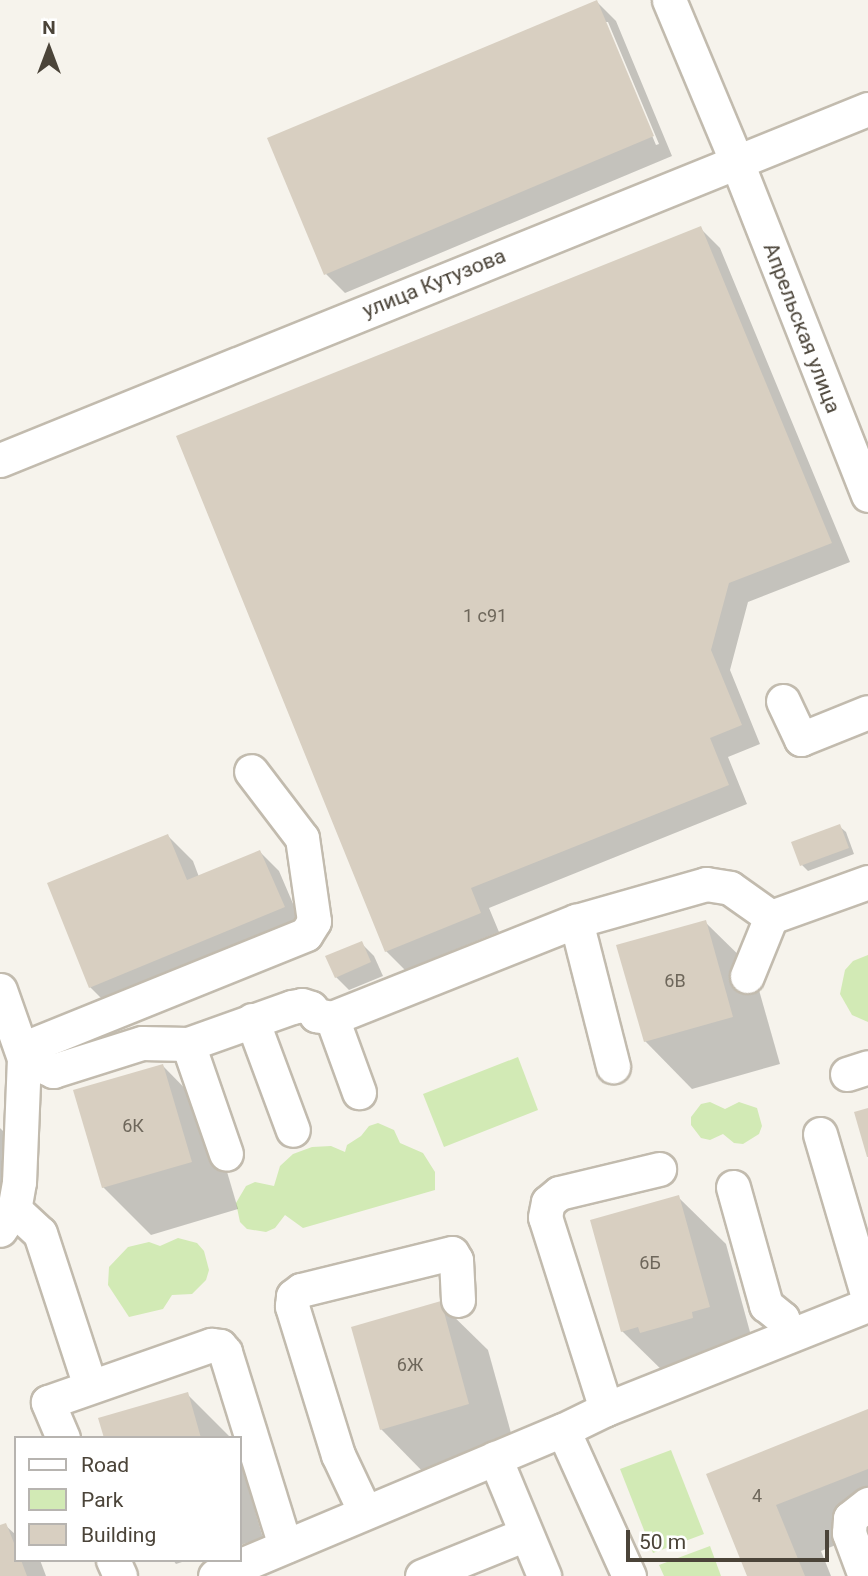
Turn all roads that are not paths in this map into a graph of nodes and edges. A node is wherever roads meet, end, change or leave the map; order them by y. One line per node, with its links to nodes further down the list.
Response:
1 (669, 0): 3 (street, Апрельская улица)
2 (868, 109): 3 (street, улица Кутузова)
3 (736, 160): 4 (street, улица Кутузова); 5 (street, Апрельская улица)
4 (0, 460)
5 (868, 495)
6 (783, 701): 7 (street)
7 (868, 712)
8 (251, 771): 17 (street)
9 (868, 882): 10 (street)
10 (771, 917): 11 (street); 12 (street)
11 (576, 921): 14 (street); 18 (street)
12 (747, 976)
13 (0, 990): 17 (street)
14 (332, 1018): 15 (street); 19 (street)
15 (252, 1020): 16 (street); 20 (street)
16 (188, 1044): 17 (street); 22 (street)
17 (23, 1054): 25 (street)
18 (613, 1066)
19 (359, 1092)
20 (293, 1130)
21 (820, 1134): 26 (street)
22 (226, 1154)
23 (659, 1169): 31 (street)
24 (733, 1187): 29 (street)
25 (7, 1220): 30 (street)
26 (868, 1297)
27 (458, 1300): 36 (street)
28 (868, 1305): 29 (street)
29 (788, 1335): 31 (street)
30 (90, 1386): 33 (street); 38 (street)
31 (606, 1409): 32 (street)
32 (563, 1430): 34 (street); 42 (street)
33 (62, 1436)
34 (495, 1458): 36 (street); 37 (street)
35 (868, 1504): 43 (street)
36 (365, 1512): 38 (street)
37 (526, 1534): 40 (street); 41 (street)
38 (273, 1560): 39 (street)
39 (215, 1576)
40 (422, 1576)
41 (544, 1576)
42 (629, 1576)
43 (865, 1576)

